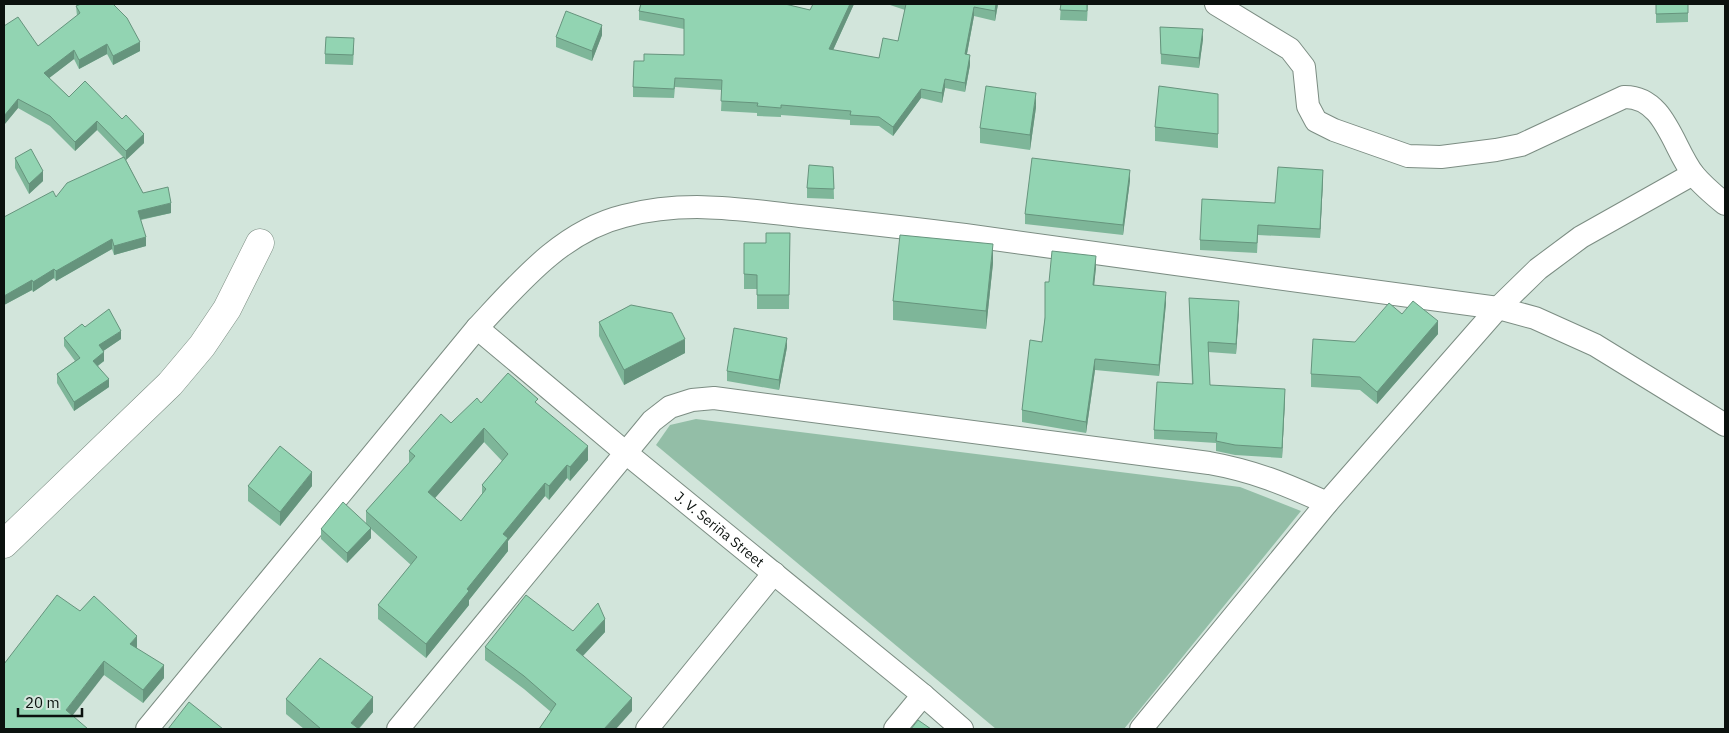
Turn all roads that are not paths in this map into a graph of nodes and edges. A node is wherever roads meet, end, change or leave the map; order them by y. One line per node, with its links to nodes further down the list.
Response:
1 (1216, 4): 2 (street)
2 (1693, 174): 3 (street); 5 (street)
3 (1725, 204)
4 (260, 243): 10 (street)
5 (1498, 308): 6 (street); 7 (street); 9 (street)
6 (477, 328): 8 (street, J. V. Seriña Street); 13 (street)
7 (1725, 425)
8 (626, 453): 9 (street); 11 (street, J. V. Seriña Street); 14 (street)
9 (1327, 503): 18 (street)
10 (4, 544)
11 (774, 573): 12 (street, J. V. Seriña Street); 15 (street)
12 (923, 695): 16 (street); 17 (street, J. V. Seriña Street)
13 (147, 729)
14 (398, 729)
15 (647, 729)
16 (895, 729)
17 (962, 729)
18 (1141, 729)

